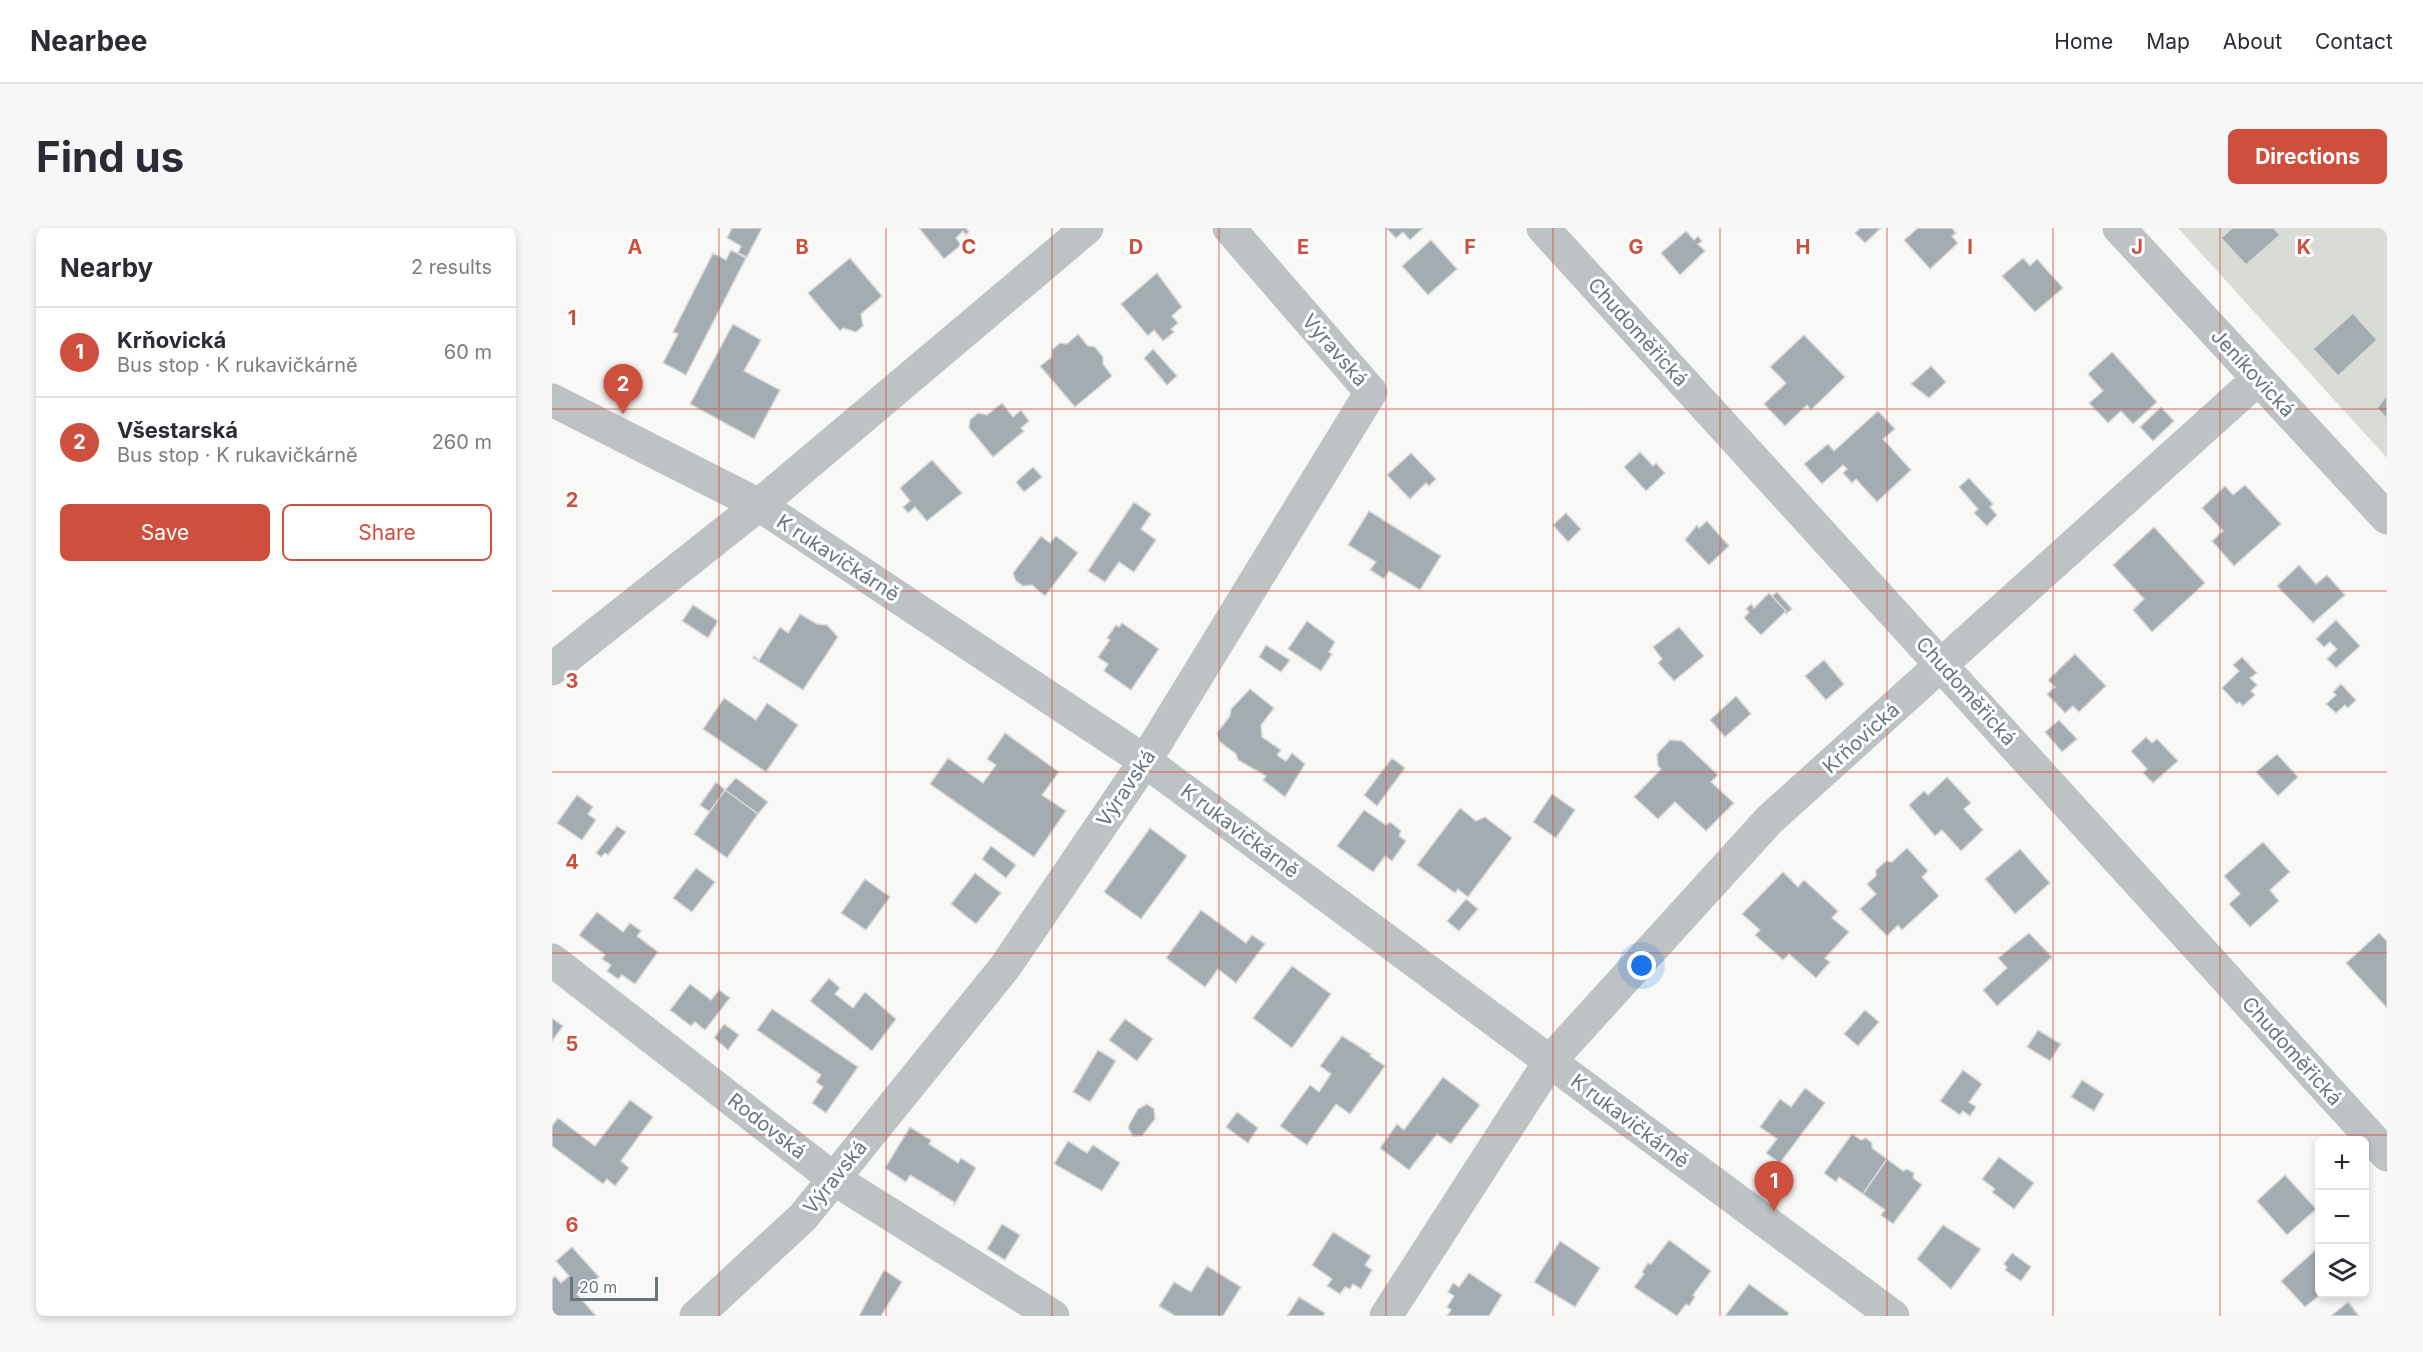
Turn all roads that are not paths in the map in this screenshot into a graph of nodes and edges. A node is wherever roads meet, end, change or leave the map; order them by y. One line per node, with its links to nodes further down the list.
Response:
1 (1087, 228): 7 (street)
2 (1229, 228): 11 (street, Výravská)
3 (1544, 228): 9 (street, Chudoměřická)
4 (2119, 228): 5 (street, Jeníkovická)
5 (2258, 379): 8 (street, Jeníkovická); 9 (street, Krňovická)
6 (552, 400): 7 (street, K rukavičkárně)
7 (759, 505): 10 (street); 11 (street, K rukavičkárně)
8 (2387, 518)
9 (1943, 665): 13 (street, Krňovická); 14 (street, Chudoměřická)
10 (552, 669)
11 (1145, 761): 13 (street, K rukavičkárně); 15 (street, Výravská)
12 (552, 960): 15 (street, Rodovská)
13 (1550, 1061): 18 (street, Krňovická); 19 (street, K rukavičkárně)
14 (2387, 1155)
15 (834, 1179): 16 (street, Výravská); 17 (street, Rodovská)
16 (696, 1316)
17 (1053, 1316)
18 (1386, 1316)
19 (1893, 1316)

